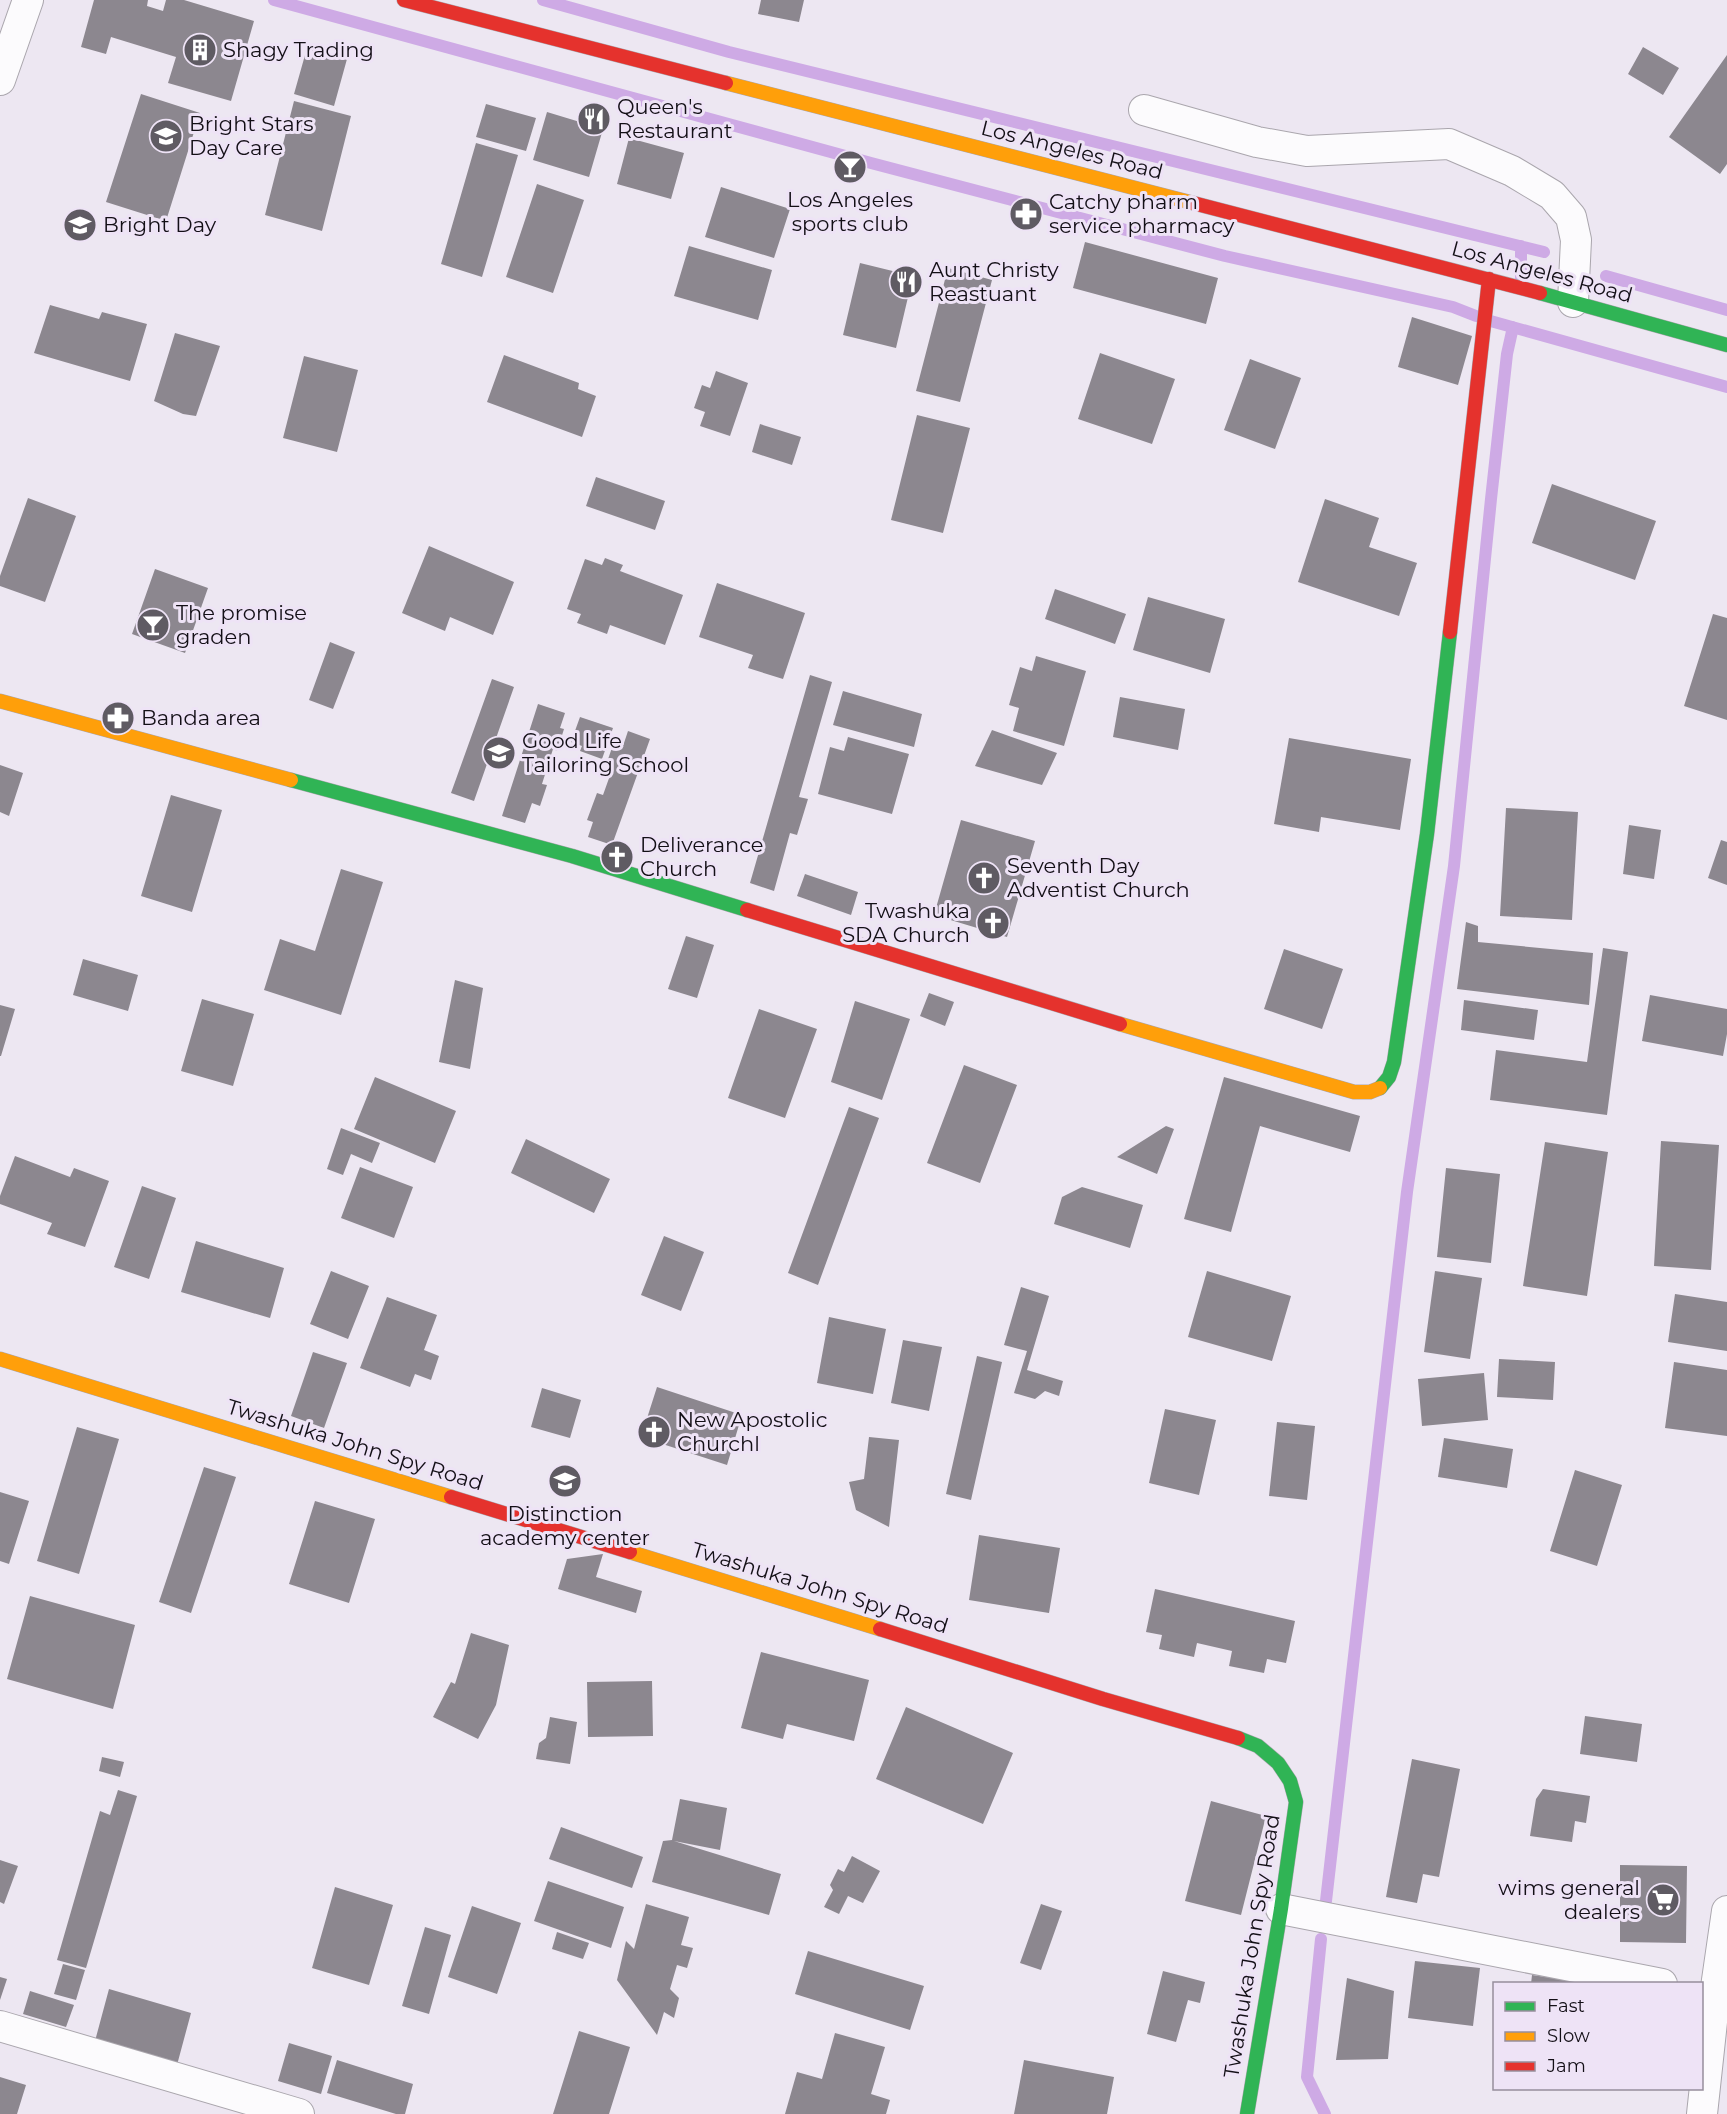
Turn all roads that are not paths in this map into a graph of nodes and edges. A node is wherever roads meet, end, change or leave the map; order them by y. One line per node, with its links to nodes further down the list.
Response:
1 (28, 0): 3 (street)
2 (404, 0): 5 (street, Los Angeles Road)
3 (0, 80)
4 (1144, 110): 6 (street)
5 (1489, 279): 6 (street, Los Angeles Road); 8 (street)
6 (1573, 302): 7 (street, Los Angeles Road)
7 (1727, 345)
8 (0, 701)
9 (0, 1359): 10 (street, Twashuka John Spy Road)
10 (1281, 1909): 12 (street); 16 (street, Twashuka John Spy Road)
11 (1727, 1911): 13 (street)
12 (1657, 1982)
13 (1708, 1993): 17 (street)
14 (0, 2026): 15 (street)
15 (286, 2112)
16 (1246, 2114)
17 (1702, 2114)

